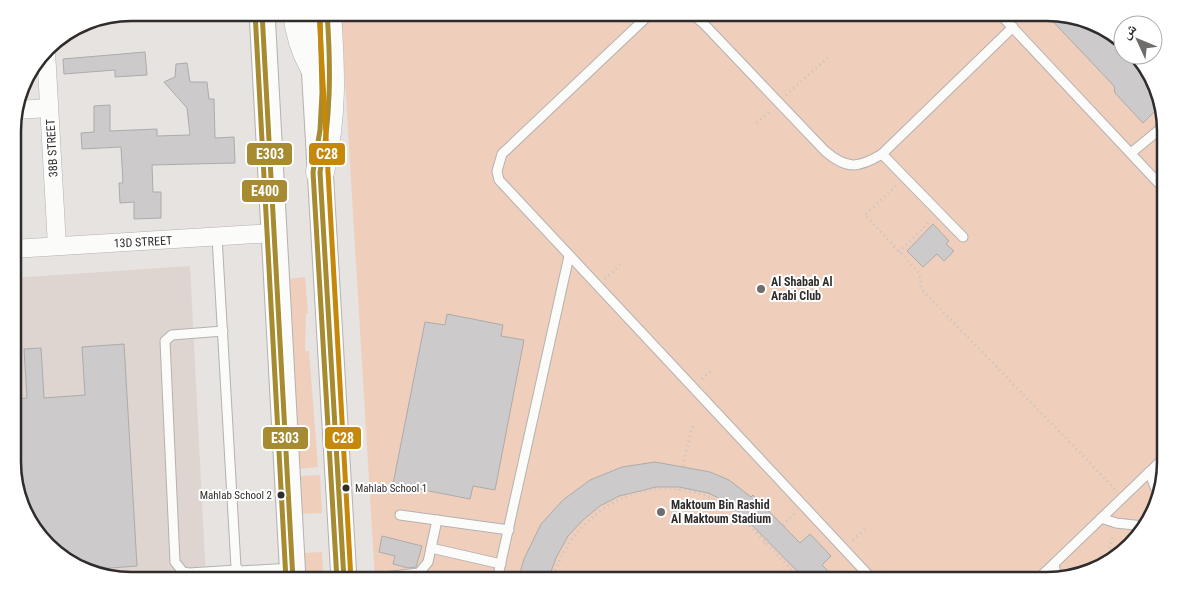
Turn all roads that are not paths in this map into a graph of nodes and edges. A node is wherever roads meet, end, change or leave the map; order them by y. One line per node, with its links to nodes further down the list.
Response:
1 (262, 21): 18 (main road)
2 (298, 21): 10 (main road)
3 (311, 21): 10 (main road)
4 (327, 21): 16 (main road)
5 (642, 21): 23 (lane)
6 (700, 21): 15 (lane)
7 (1007, 21): 8 (lane)
8 (1013, 27): 14 (lane); 15 (lane)
9 (47, 61): 11 (street, 38B STREET)
10 (314, 67): 16 (main road)
11 (49, 108): 12 (street); 21 (street, 38B STREET)
12 (24, 110)
13 (1157, 131): 14 (lane)
14 (1131, 153): 17 (lane)
15 (882, 154): 19 (lane)
16 (320, 172): 41 (main road)
17 (1157, 181)
18 (274, 233): 20 (street, 13D STREET); 40 (main road)
19 (963, 237)
20 (217, 238): 21 (street, 13D STREET); 24 (lane)
21 (57, 246): 22 (street, 13D STREET)
22 (21, 248)
23 (570, 256): 32 (lane); 44 (lane)
24 (223, 332): 36 (lane); 37 (lane)
25 (1157, 465): 26 (lane)
26 (1149, 472): 27 (lane); 29 (lane)
27 (1154, 485)
28 (400, 515): 30 (lane)
29 (1101, 518): 31 (lane); 35 (lane)
30 (437, 520): 32 (lane); 33 (lane)
31 (1136, 525)
32 (508, 530): 34 (lane)
33 (431, 548): 34 (lane); 42 (lane)
34 (501, 564): 43 (lane)
35 (1054, 564): 45 (lane); 46 (lane)
36 (237, 570): 38 (lane); 39 (lane)
37 (183, 572)
38 (204, 572)
39 (264, 572)
40 (292, 572)
41 (344, 572)
42 (420, 572)
43 (499, 572)
44 (866, 572)
45 (1046, 572)
46 (1056, 572)

